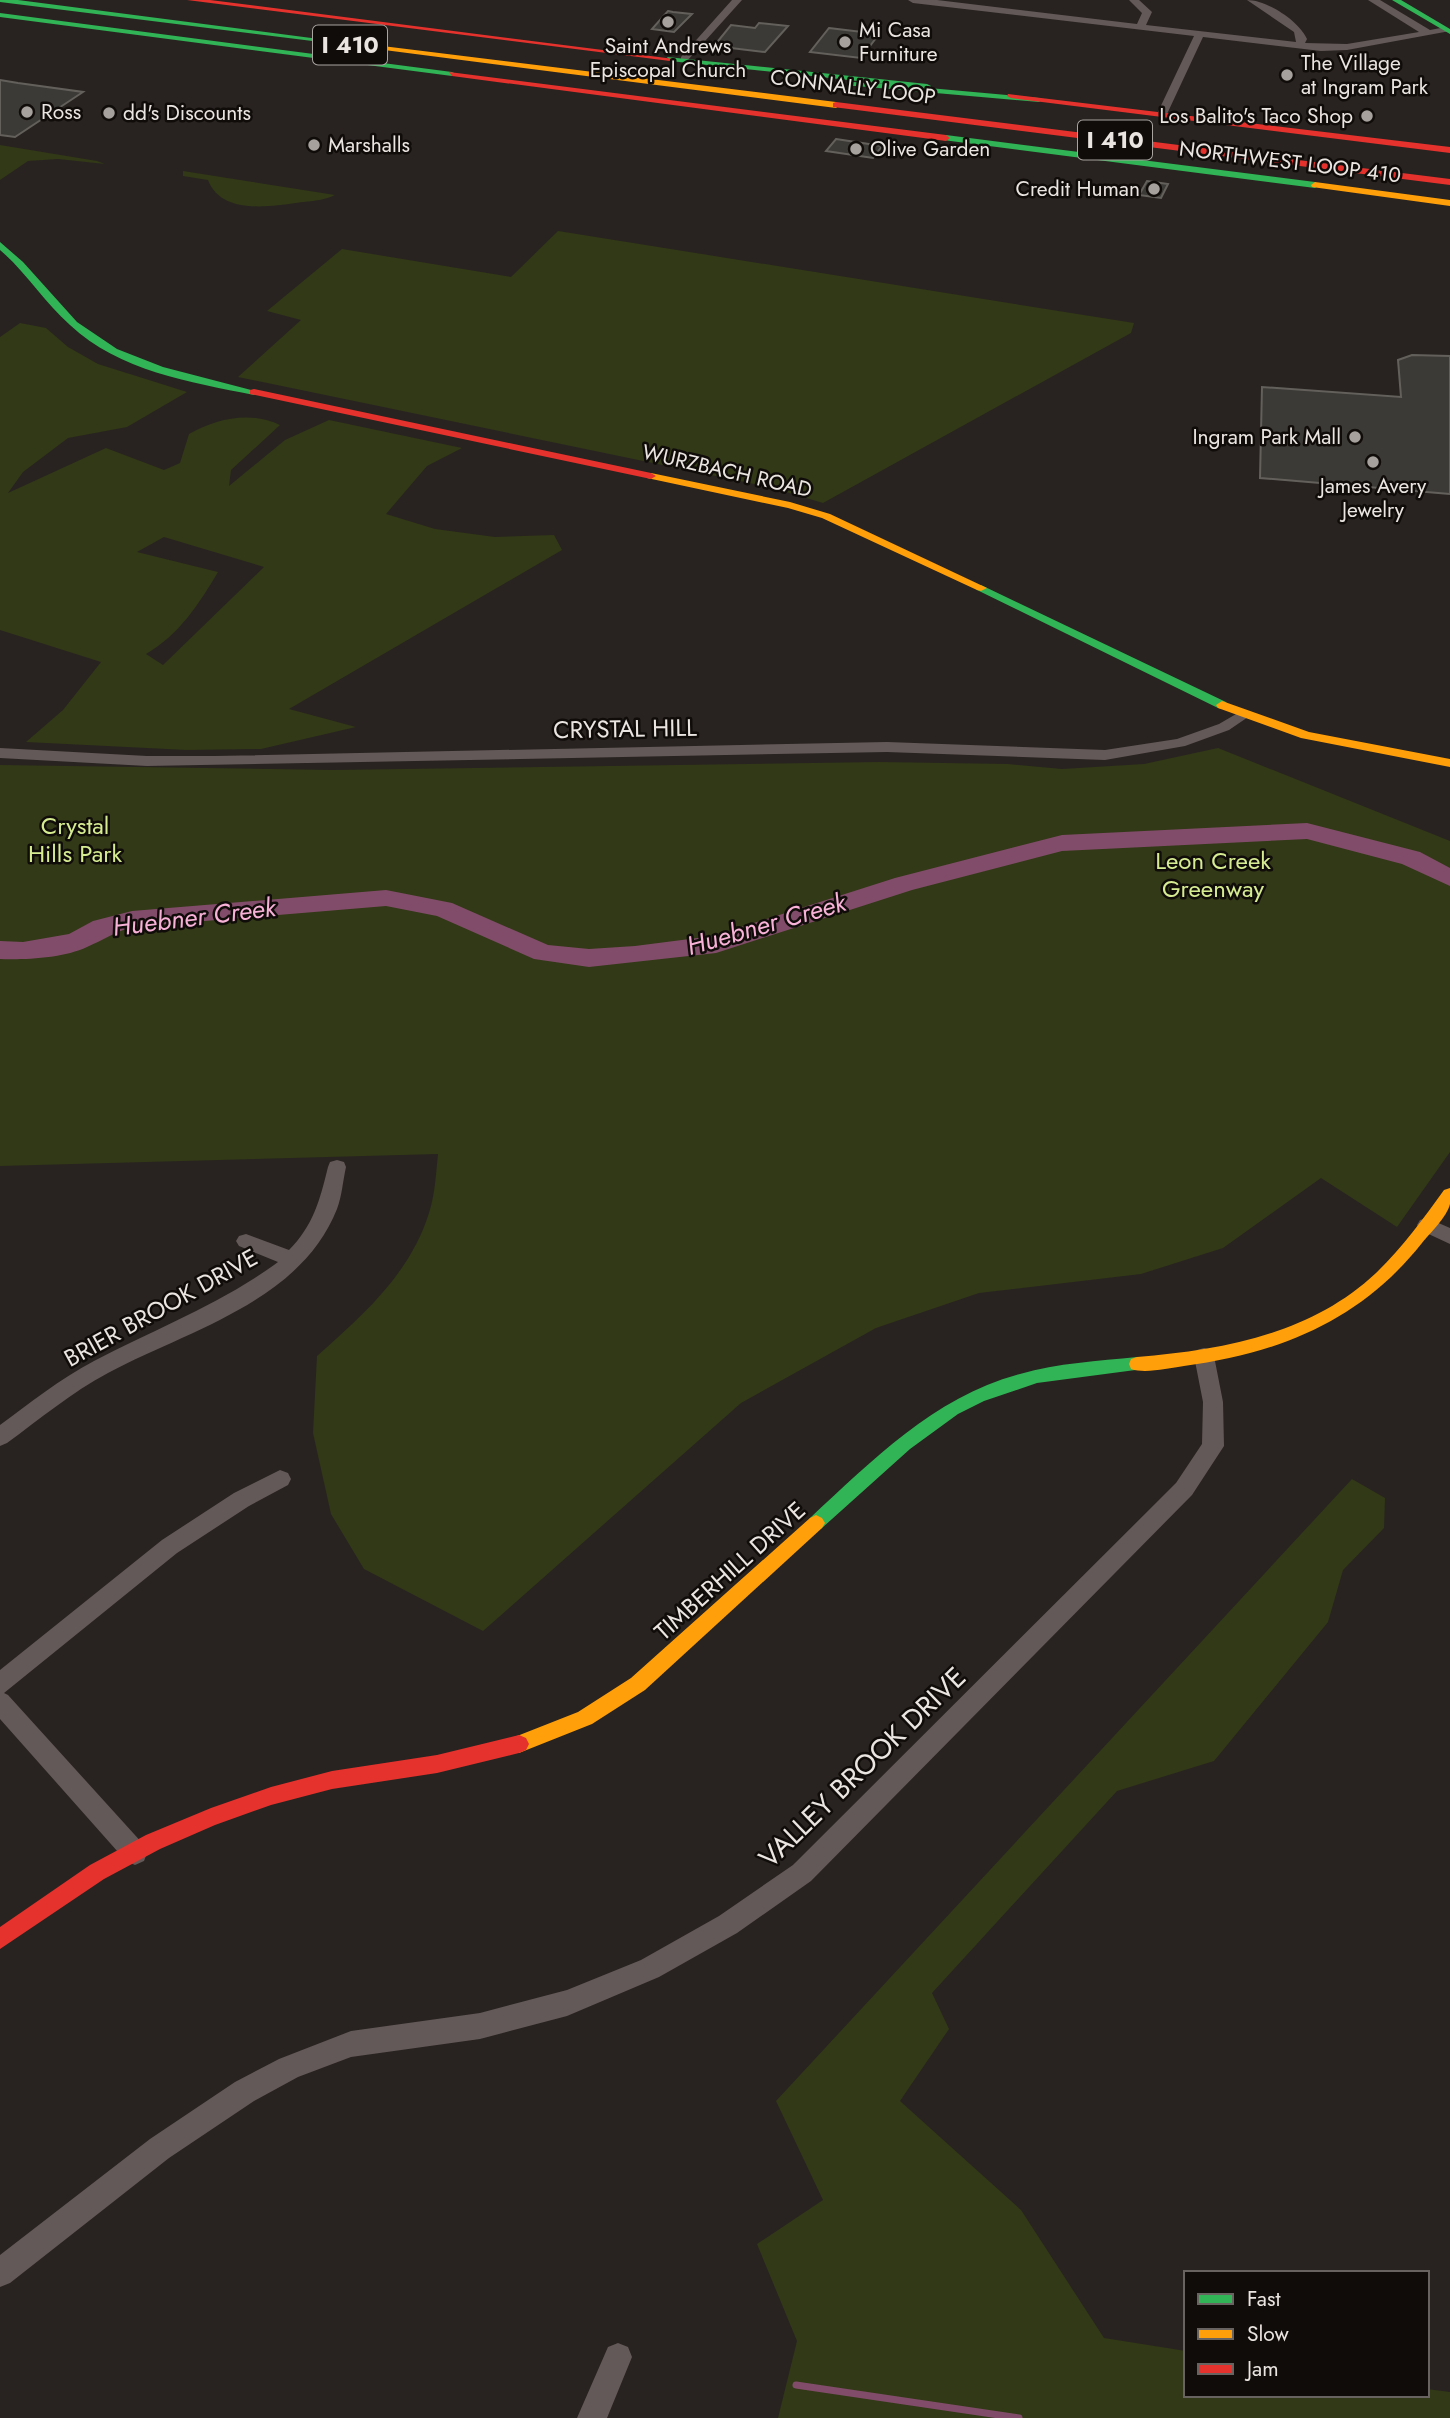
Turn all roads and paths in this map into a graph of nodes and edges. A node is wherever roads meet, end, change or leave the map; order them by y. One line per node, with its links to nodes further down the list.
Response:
1 (79, 0): 18 (main road, CONNALLY LOOP / I 410)
2 (191, 0): 19 (main road, NORTHWEST LOOP 410)
3 (737, 0): 19 (street)
4 (913, 0): 11 (street)
5 (1006, 0): 11 (street)
6 (1134, 0): 13 (street)
7 (1252, 0): 17 (street)
8 (1373, 0): 16 (street)
9 (1396, 0): 14 (main road)
10 (0, 1): 20 (main road, CONNALLY LOOP / I 410)
11 (1000, 10): 13 (street)
12 (0, 15): 24 (main road, NORTHWEST LOOP 410)
13 (1142, 26): 15 (street)
14 (1448, 31): 16 (street)
15 (1200, 33): 17 (street); 22 (street)
16 (1428, 33): 17 (street)
17 (1300, 45)
18 (456, 47): 21 (main road); 25 (main road, CONNALLY LOOP / I 410)
19 (684, 60): 21 (main road, NORTHWEST LOOP 410)
20 (701, 89): 24 (main road); 26 (main road, CONNALLY LOOP / I 410)
21 (1038, 100): 22 (main road, NORTHWEST LOOP 410)
22 (1162, 114): 23 (main road, NORTHWEST LOOP 410)
23 (1450, 150)
24 (1045, 152): 27 (main road, NORTHWEST LOOP 410)
25 (1450, 171)
26 (1450, 184)
27 (1450, 203)
28 (0, 245): 29 (main road, WURZBACH ROAD)
29 (1242, 715): 30 (street, CRYSTAL HILL); 31 (main road, WURZBACH ROAD)
30 (0, 753)
31 (1450, 763)
32 (337, 1167): 37 (street, BRIER BROOK DRIVE)
33 (1450, 1194): 34 (main road, TIMBERHILL DRIVE)
34 (1427, 1225): 35 (street); 38 (main road, TIMBERHILL DRIVE)
35 (1450, 1237)
36 (246, 1241): 37 (street)
37 (293, 1260): 39 (street, BRIER BROOK DRIVE)
38 (1204, 1356): 43 (main road, TIMBERHILL DRIVE); 45 (street, VALLEY BROOK DRIVE)
39 (0, 1437)
40 (280, 1479): 41 (street)
41 (0, 1684)
42 (0, 1702): 43 (street)
43 (135, 1853): 44 (main road, TIMBERHILL DRIVE)
44 (0, 1939)
45 (0, 2273)
46 (618, 2357): 47 (street)
47 (592, 2418)

